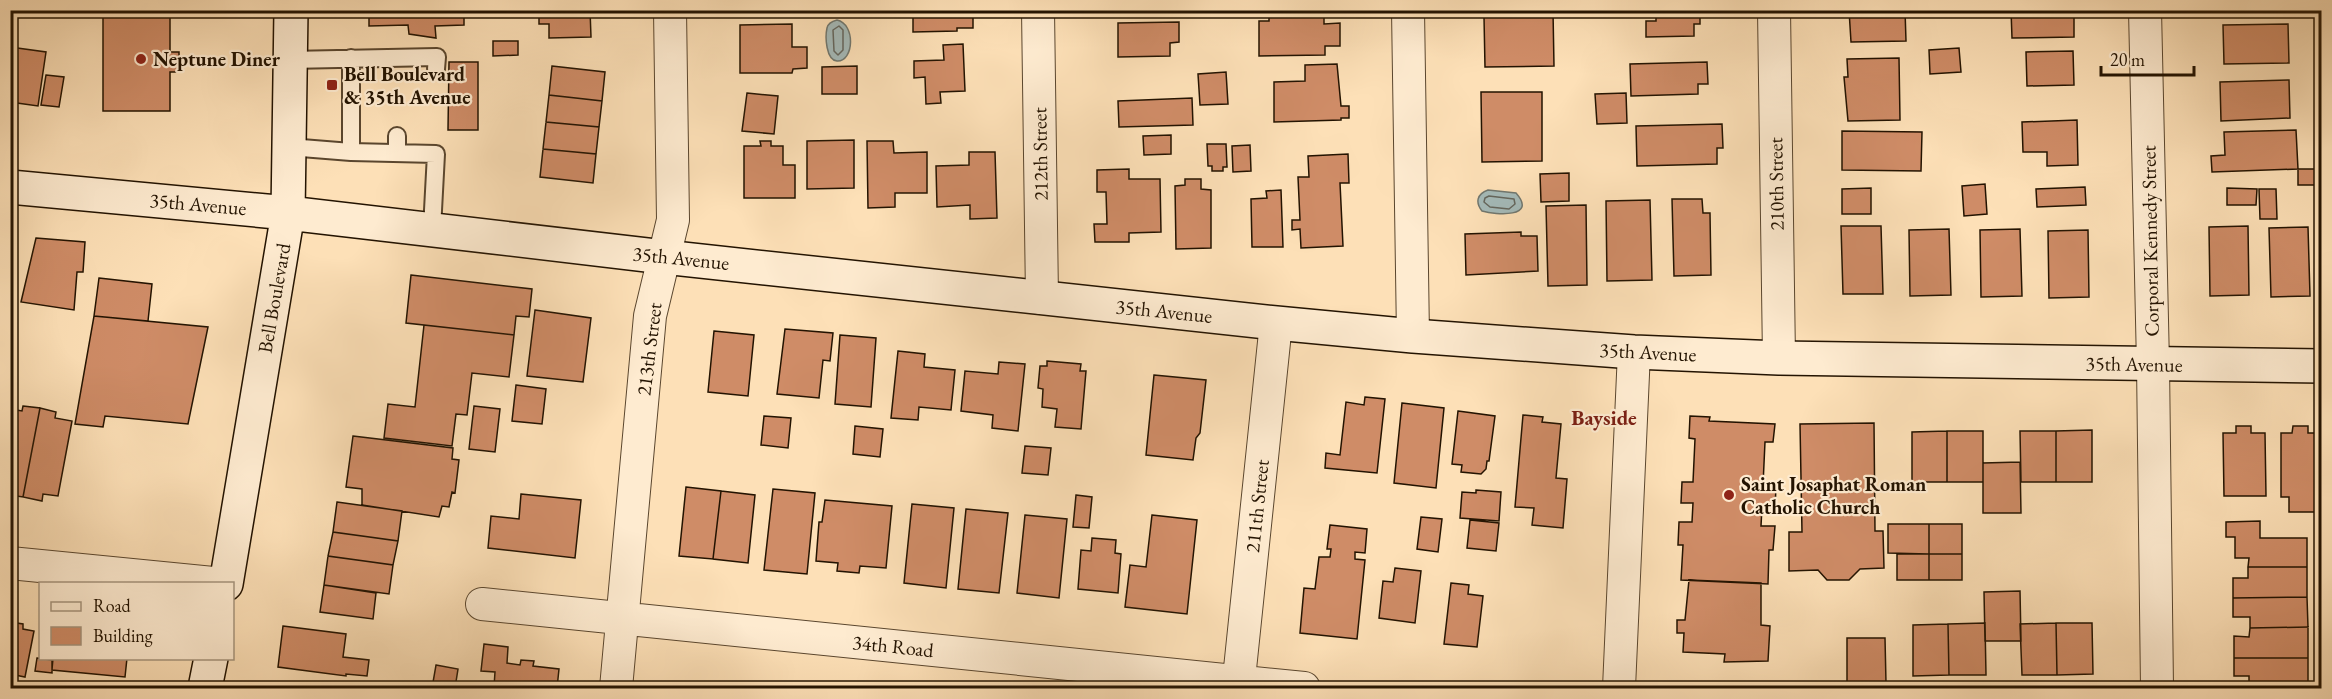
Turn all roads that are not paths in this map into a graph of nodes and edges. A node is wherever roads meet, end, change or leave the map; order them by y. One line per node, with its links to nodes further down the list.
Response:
1 (291, 10): 8 (street, Bell Boulevard)
2 (670, 10): 15 (street, 213th Street)
3 (1038, 10): 16 (street, 212th Street)
4 (1408, 10): 18 (street)
5 (1774, 10): 20 (street, 210th Street)
6 (2145, 10): 21 (street, Corporal Kennedy Street)
7 (351, 58): 8 (lane); 9 (lane); 11 (lane)
8 (289, 60): 10 (street, Bell Boulevard)
9 (436, 69)
10 (289, 147): 11 (lane); 13 (street, Bell Boulevard)
11 (351, 152): 14 (lane)
12 (10, 187): 13 (street, 35th Avenue)
13 (288, 213): 14 (street, 35th Avenue); 25 (street, Bell Boulevard)
14 (432, 229): 15 (street, 35th Avenue)
15 (664, 257): 16 (street, 35th Avenue); 27 (street, 213th Street)
16 (1042, 298): 17 (street, 35th Avenue)
17 (1276, 323): 18 (street, 35th Avenue); 29 (street, 211th Street)
18 (1413, 336): 19 (street, 35th Avenue)
19 (1634, 352): 20 (street, 35th Avenue); 33 (street)
20 (1779, 358): 21 (street, 35th Avenue)
21 (2153, 364): 22 (street, 35th Avenue); 34 (street, Corporal Kennedy Street)
22 (2322, 366)
23 (10, 563): 24 (street)
24 (204, 582)
25 (224, 582)
26 (482, 604): 27 (street, 34th Road)
27 (623, 619): 29 (street, 34th Road); 31 (street, 213th Street)
28 (211, 660): 30 (street)
29 (1238, 685): 32 (street, 34th Road)
30 (205, 688)
31 (616, 688)
32 (1304, 688)
33 (1619, 688)
34 (2157, 688)

